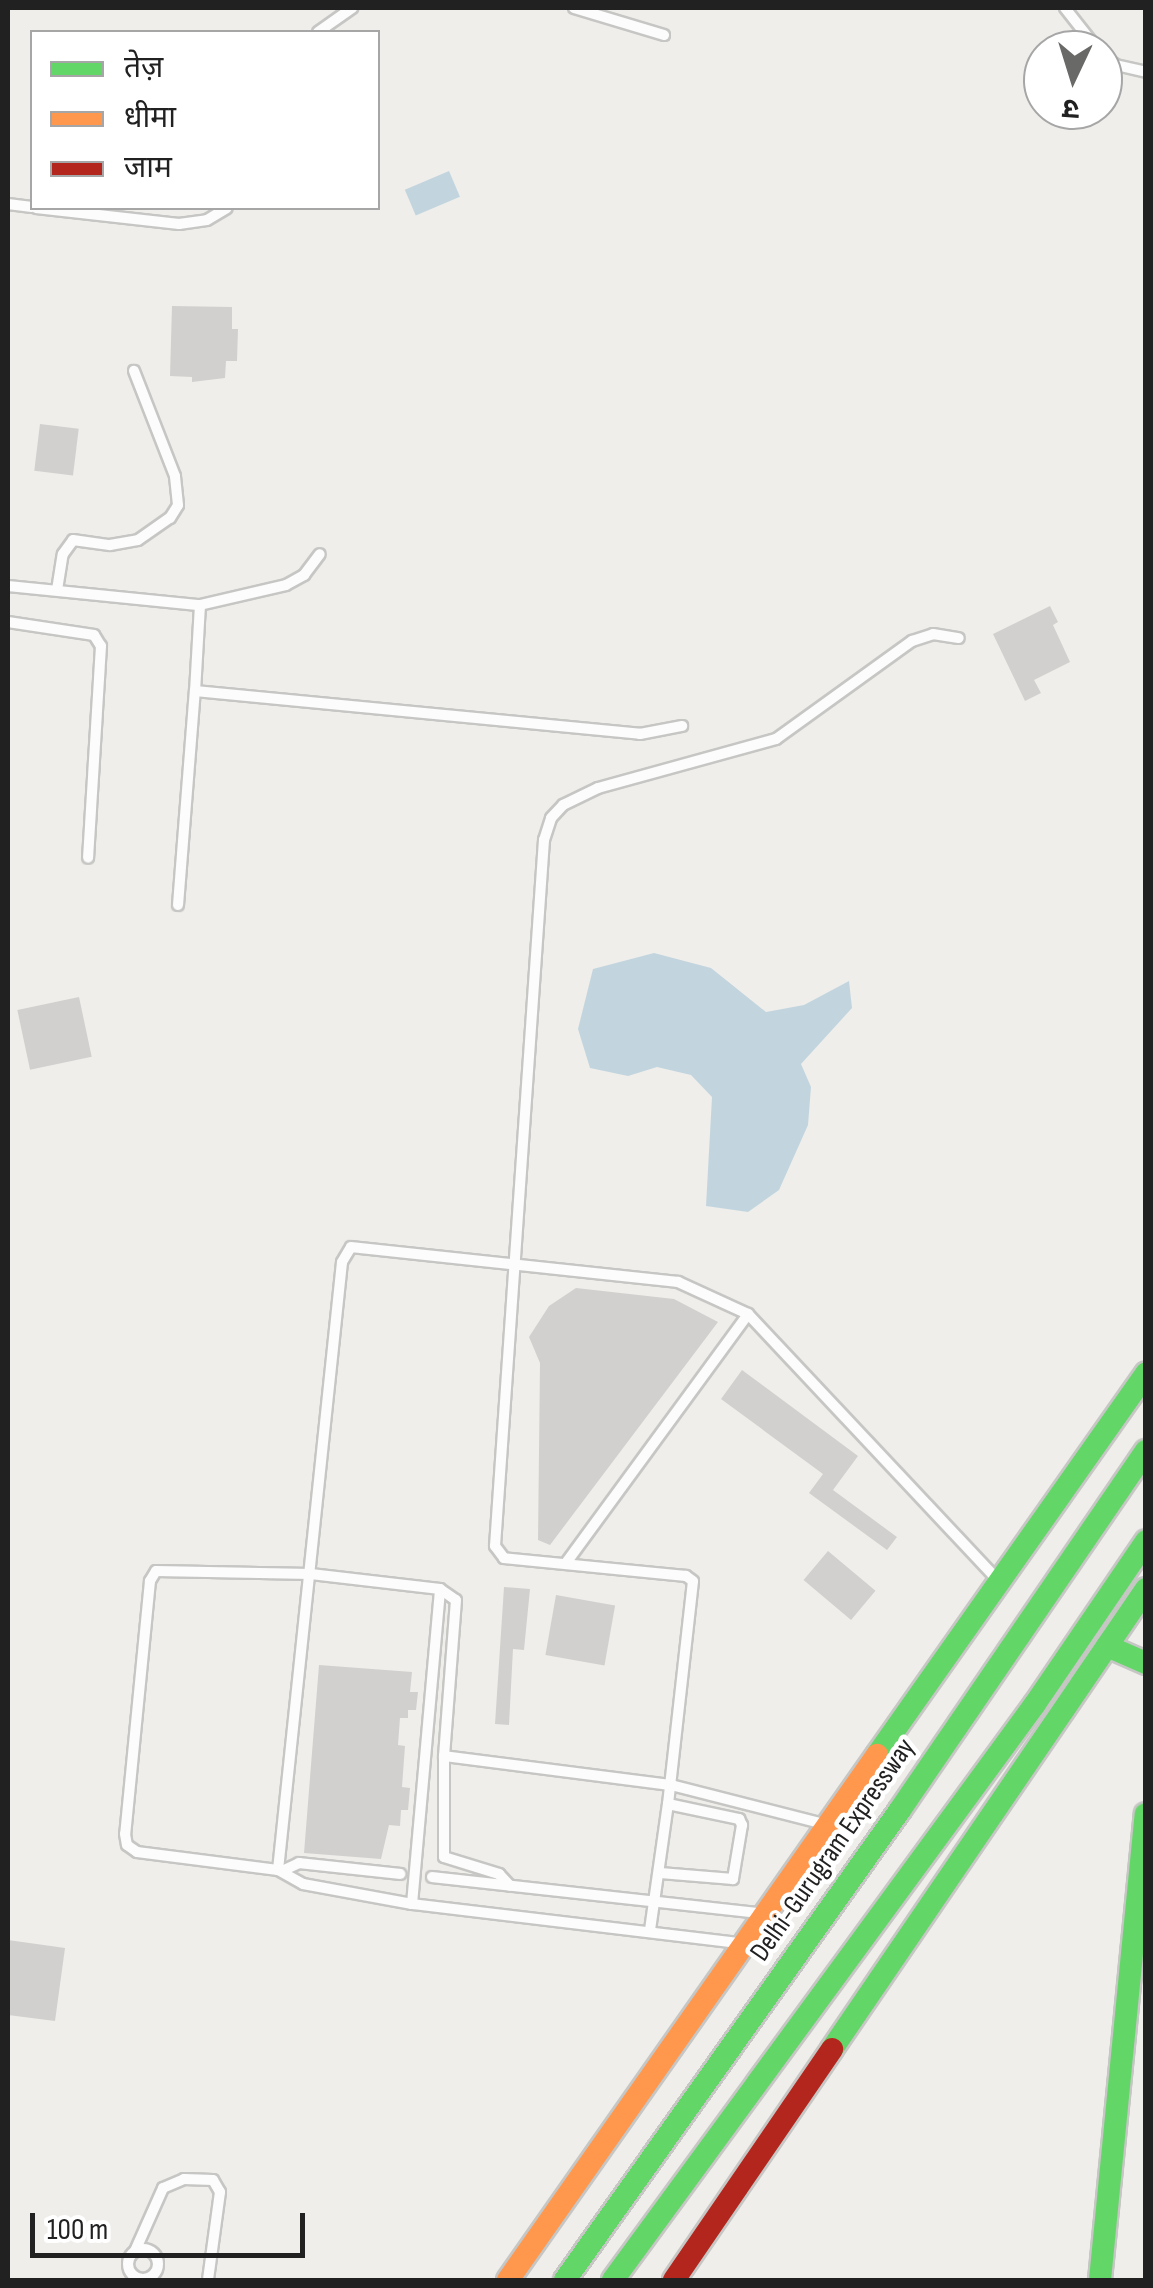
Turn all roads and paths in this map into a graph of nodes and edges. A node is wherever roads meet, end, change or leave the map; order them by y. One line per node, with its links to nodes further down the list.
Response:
1 (352, 8): 4 (lane)
2 (574, 8): 6 (lane)
3 (1066, 8): 5 (lane)
4 (321, 30)
5 (1083, 30)
6 (664, 35)
7 (60, 210): 8 (lane)
8 (224, 210)
9 (134, 371): 12 (lane)
10 (320, 554): 13 (lane)
11 (8, 586): 12 (lane)
12 (56, 590): 13 (lane)
13 (200, 605): 17 (lane)
14 (8, 622): 15 (lane); 19 (lane)
15 (8, 632)
16 (959, 638): 21 (lane)
17 (195, 692): 18 (lane); 20 (lane)
18 (682, 726)
19 (88, 858)
20 (178, 905)
21 (517, 1267): 22 (lane); 26 (lane); 27 (lane)
22 (748, 1314): 26 (lane); 28 (lane)
23 (1146, 1373): 28 (main road)
24 (1146, 1451): 57 (main road, Delhi-Gurugram Expressway)
25 (1146, 1541): 33 (main road)
26 (566, 1563): 35 (lane)
27 (311, 1574): 29 (lane); 39 (lane); 39 (lane)
28 (998, 1581): 38 (main road)
29 (440, 1589): 34 (lane); 45 (lane)
30 (1146, 1589): 31 (main road)
31 (1112, 1639): 32 (main road); 33 (main road); 59 (main road)
32 (1146, 1663)
33 (1034, 1704): 58 (main road)
34 (444, 1756): 35 (lane); 43 (lane)
35 (670, 1784): 36 (lane); 38 (lane)
36 (668, 1804): 40 (lane); 40 (lane)
37 (1146, 1814): 49 (main road)
38 (825, 1824): 46 (main road)
39 (280, 1870): 41 (lane); 45 (lane)
40 (660, 1873): 44 (lane)
41 (400, 1874)
42 (432, 1877): 43 (lane)
43 (510, 1886): 44 (lane)
44 (654, 1902): 46 (lane); 47 (lane)
45 (412, 1904): 47 (lane)
46 (762, 1914): 48 (main road)
47 (650, 1930): 48 (lane)
48 (742, 1943): 56 (main road)
49 (1136, 1985): 60 (main road)
50 (145, 2232): 51 (lane); 52 (lane); 55 (lane)
51 (135, 2251): 52 (lane); 53 (lane)
52 (150, 2251): 54 (lane)
53 (135, 2279): 54 (lane)
54 (150, 2279)
55 (208, 2280)
56 (508, 2280)
57 (565, 2280)
58 (612, 2280)
59 (674, 2280)
60 (1100, 2280)

